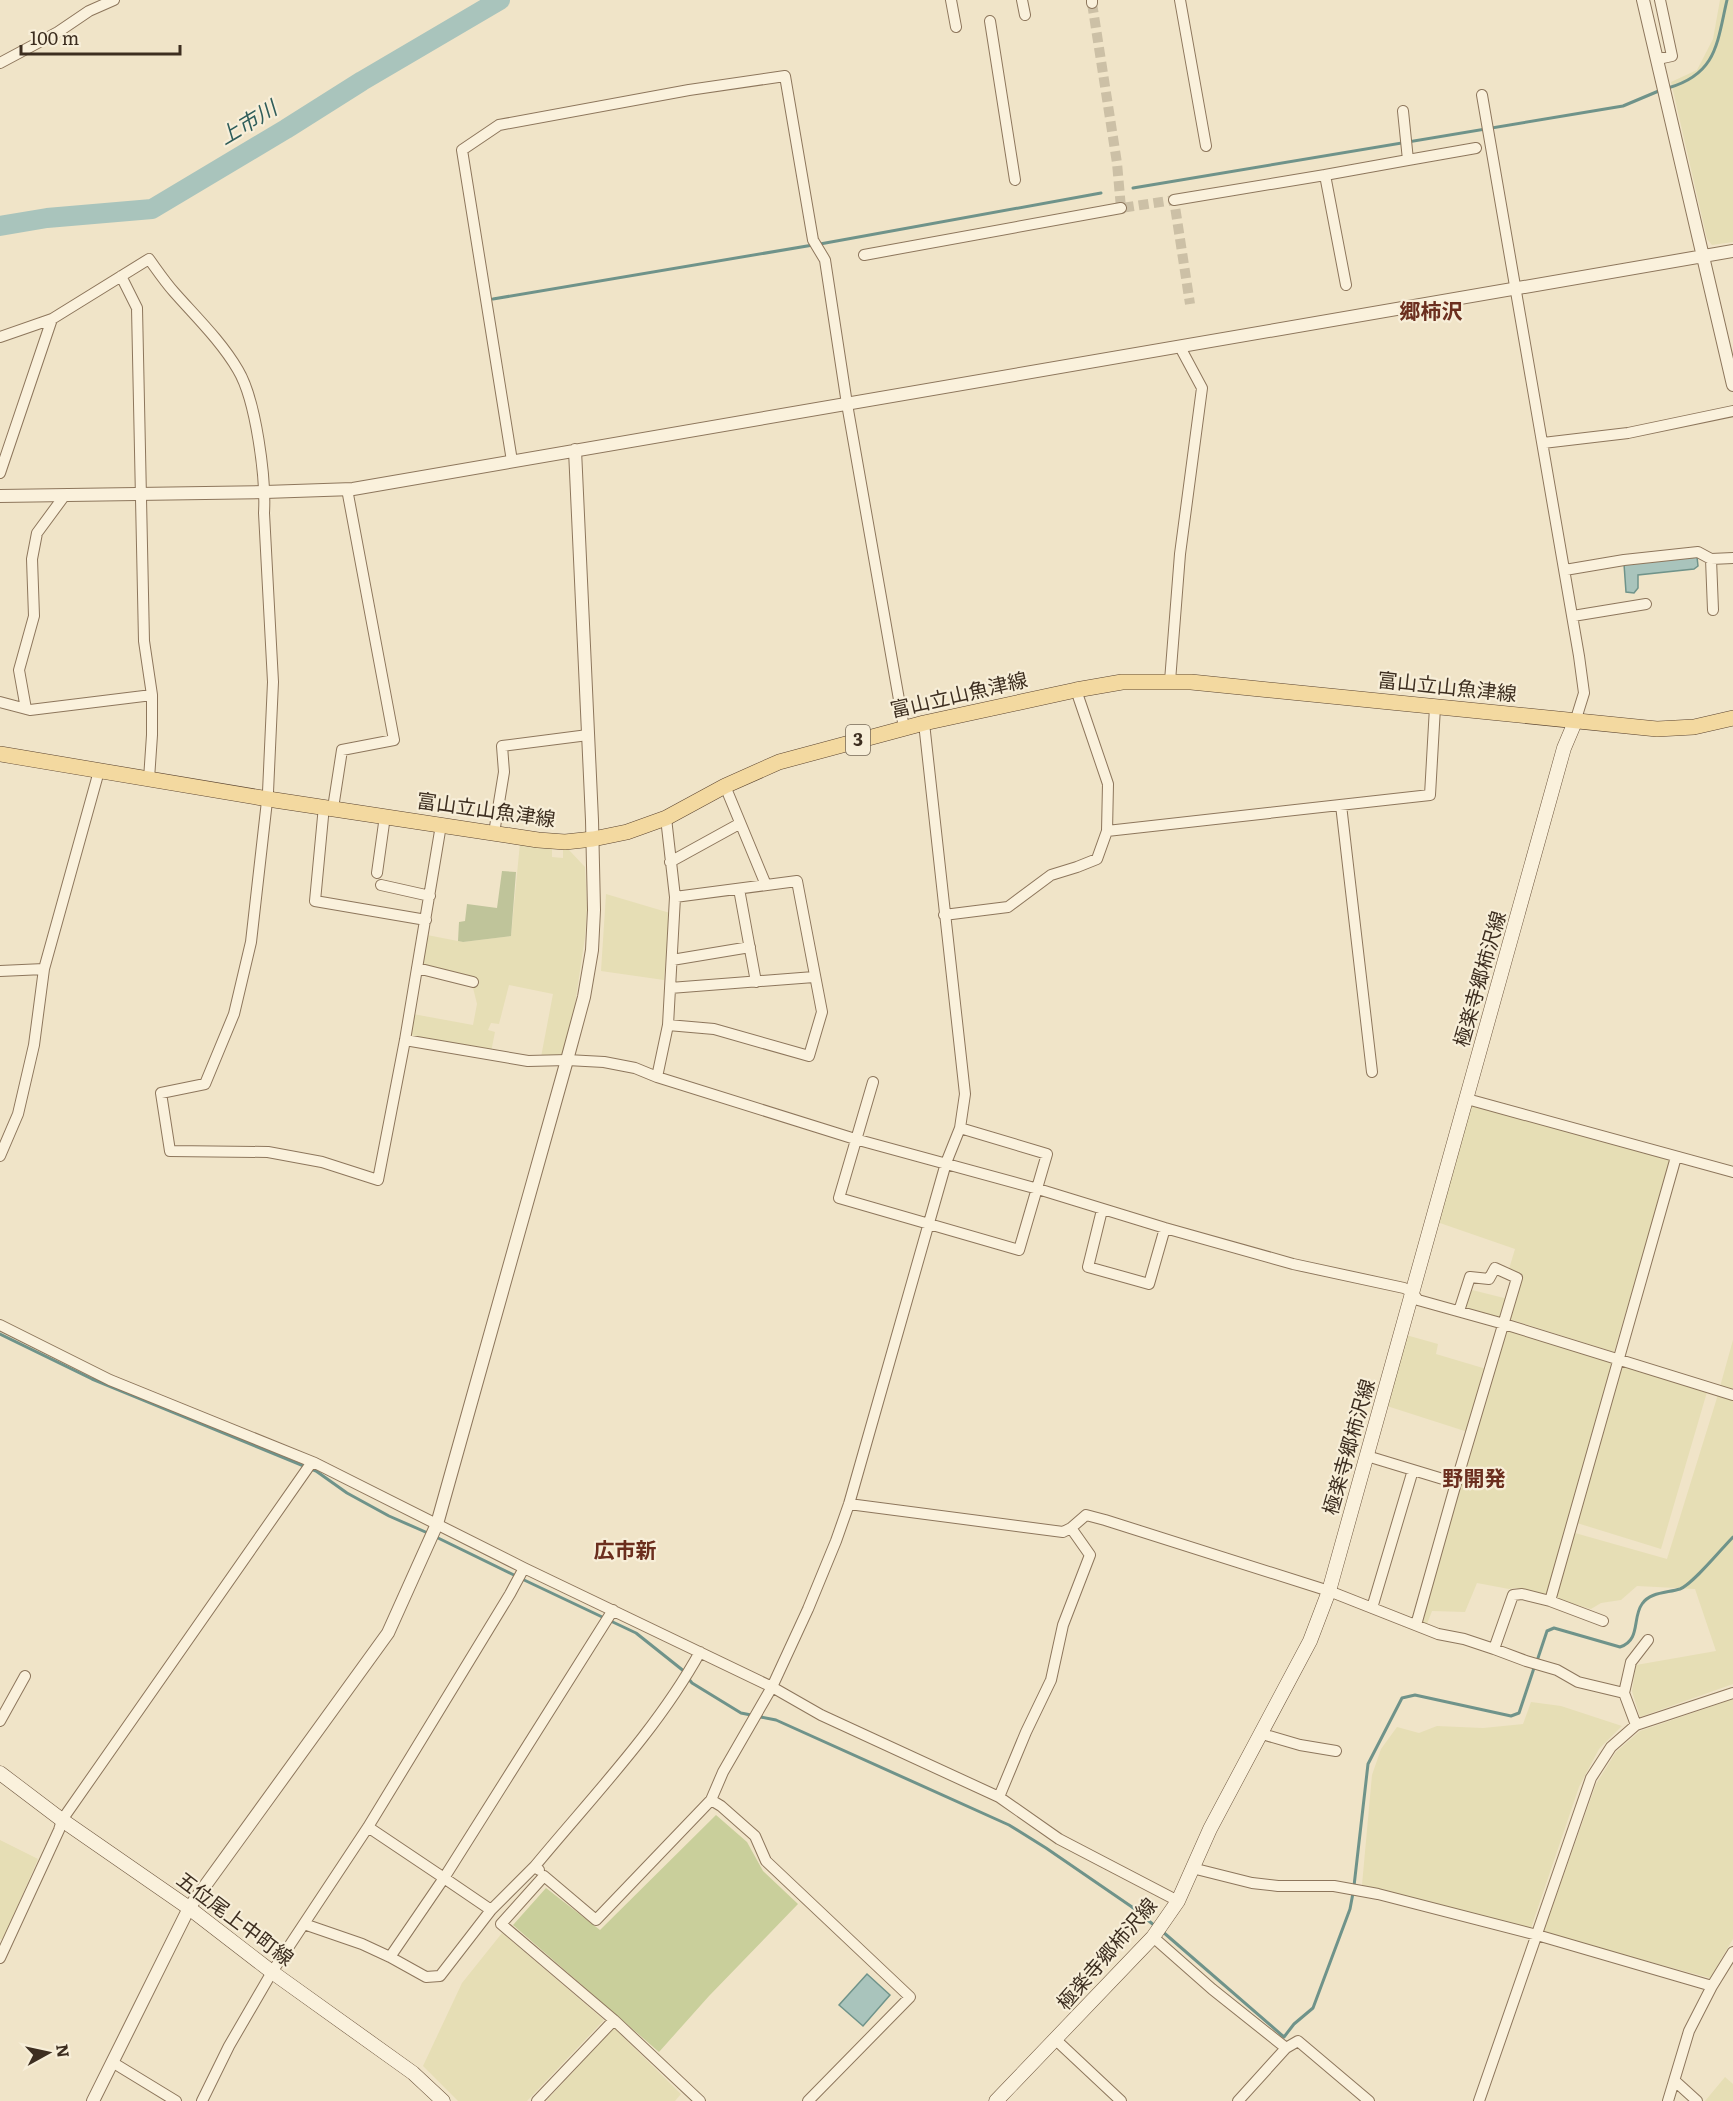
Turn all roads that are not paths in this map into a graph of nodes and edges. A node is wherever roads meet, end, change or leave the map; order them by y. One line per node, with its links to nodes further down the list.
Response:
1 (114, 0): 11 (street)
2 (951, 0): 9 (street)
3 (1022, 0): 7 (street)
4 (1180, 0): 14 (street)
5 (1643, 0): 10 (street)
6 (1660, 0): 10 (street)
7 (1024, 15)
8 (990, 21): 18 (street)
9 (956, 27)
10 (1658, 59): 23 (street)
11 (0, 63)
12 (1482, 95): 26 (street)
13 (1403, 111): 16 (street)
14 (1206, 146)
15 (1476, 148): 16 (street)
16 (1408, 160): 17 (street)
17 (1324, 175): 19 (street); 25 (street)
18 (1015, 180)
19 (1174, 200)
20 (1121, 208): 22 (street)
21 (1733, 251): 23 (street)
22 (864, 255)
23 (1702, 257): 26 (street); 30 (street)
24 (121, 276): 27 (street); 38 (street); 39 (street)
25 (1346, 285)
26 (1516, 288): 29 (street); 33 (street)
27 (52, 319): 28 (street); 36 (street)
28 (0, 337)
29 (1180, 347): 31 (street); 48 (street)
30 (1733, 385)
31 (847, 404): 34 (street); 35 (street); 57 (street)
32 (1733, 411): 33 (street)
33 (1543, 443): 44 (street)
34 (576, 450): 35 (street); 58 (street)
35 (512, 461): 37 (street)
36 (0, 473)
37 (347, 489): 38 (street); 65 (street)
38 (265, 492): 39 (street); 63 (street)
39 (141, 494): 40 (street); 50 (street)
40 (64, 495): 41 (street); 53 (street)
41 (0, 496)
42 (1733, 558): 43 (street)
43 (1711, 559): 44 (street); 46 (street)
44 (1565, 570): 47 (street)
45 (1647, 604): 47 (street)
46 (1713, 610)
47 (1573, 616): 55 (street)
48 (1170, 681): 49 (main road, 富山立山魚津線 / 3); 52 (main road, 富山立山魚津線 / 3)
49 (1076, 690): 56 (main road, 富山立山魚津線 / 3); 70 (street)
50 (152, 695): 53 (street); 61 (street)
51 (0, 702): 53 (street)
52 (1435, 707): 55 (main road, 富山立山魚津線 / 3); 64 (street)
53 (26, 709)
54 (1733, 718): 55 (main road, 富山立山魚津線 / 3)
55 (1575, 722): 97 (main road, 極楽寺郷柿沢線)
56 (924, 723): 57 (main road, 富山立山魚津線 / 3); 80 (street)
57 (904, 728): 62 (main road, 富山立山魚津線 / 3)
58 (588, 735): 71 (street); 72 (street)
59 (0, 754): 60 (main road, 富山立山魚津線 / 3)
60 (99, 771): 61 (main road, 富山立山魚津線 / 3); 85 (street)
61 (149, 778): 63 (main road, 富山立山魚津線 / 3)
62 (725, 786): 67 (main road, 富山立山魚津線 / 3); 68 (street)
63 (268, 799): 65 (main road, 富山立山魚津線 / 3); 92 (street)
64 (1341, 805): 70 (street); 94 (street)
65 (328, 807): 66 (main road, 富山立山魚津線 / 3); 81 (street)
66 (385, 816): 69 (main road, 富山立山魚津線 / 3); 74 (street)
67 (666, 818): 72 (main road, 富山立山魚津線 / 3); 73 (street)
68 (739, 824): 73 (street); 76 (street)
69 (441, 825): 71 (main road, 富山立山魚津線 / 3); 78 (street)
70 (1107, 831): 80 (street)
71 (494, 833): 72 (main road, 富山立山魚津線 / 3)
72 (593, 839): 93 (street)
73 (670, 862): 79 (street)
74 (377, 873)
75 (381, 885): 78 (street)
76 (766, 885): 77 (street); 87 (street)
77 (739, 888): 79 (street); 82 (street)
78 (430, 896): 81 (street)
79 (675, 897): 83 (street)
80 (944, 915): 98 (street)
81 (426, 920): 84 (street)
82 (750, 947): 83 (street); 89 (street)
83 (672, 960): 90 (street)
84 (417, 968): 88 (street); 92 (street)
85 (44, 969): 86 (street); 100 (street)
86 (0, 971)
87 (814, 977): 89 (street); 91 (street)
88 (473, 982)
89 (756, 982): 90 (street)
90 (670, 988): 91 (street)
91 (668, 1026): 95 (street)
92 (405, 1040): 93 (street)
93 (567, 1060): 95 (street); 119 (street)
94 (1372, 1072)
95 (657, 1077): 99 (street)
96 (873, 1082): 99 (street)
97 (1467, 1099): 101 (street); 108 (main road, 極楽寺郷柿沢線)
98 (960, 1128): 102 (street); 104 (street)
99 (855, 1139): 102 (street); 106 (street)
100 (0, 1156)
101 (1676, 1157): 103 (street); 112 (street)
102 (946, 1163): 104 (street); 106 (street)
103 (1733, 1173)
104 (1038, 1189): 105 (street); 106 (street)
105 (1102, 1210): 107 (street); 107 (street)
106 (929, 1225): 118 (street)
107 (1165, 1228): 108 (street)
108 (1412, 1292): 109 (street); 114 (main road, 極楽寺郷柿沢線)
109 (1459, 1311): 110 (street); 110 (street)
110 (1504, 1324): 112 (street); 117 (street)
111 (0, 1325): 115 (street)
112 (1618, 1360): 113 (street); 123 (street)
113 (1733, 1395)
114 (1367, 1456): 116 (street); 122 (main road, 極楽寺郷柿沢線)
115 (312, 1462): 119 (street); 142 (street)
116 (1413, 1470): 117 (street); 124 (street)
117 (1456, 1483): 127 (street)
118 (849, 1504): 120 (street); 132 (street)
119 (437, 1524): 121 (street); 149 (street)
120 (1071, 1528): 122 (street); 140 (street)
121 (524, 1568): 125 (street); 143 (street)
122 (1329, 1591): 124 (street); 137 (main road, 極楽寺郷柿沢線)
123 (1550, 1601): 126 (street); 129 (street)
124 (1372, 1608): 127 (street)
125 (613, 1610): 130 (street); 147 (street)
126 (1603, 1621)
127 (1416, 1625): 129 (street)
128 (1648, 1640): 133 (street)
129 (1494, 1649): 133 (street)
130 (700, 1652): 132 (street); 144 (street)
131 (25, 1676): 135 (street)
132 (772, 1686): 140 (street); 141 (street)
133 (1624, 1693): 136 (street)
134 (1733, 1693): 136 (street)
135 (0, 1721)
136 (1636, 1725): 152 (street)
137 (1262, 1734): 138 (street); 145 (main road, 極楽寺郷柿沢線)
138 (1336, 1751)
139 (0, 1773): 142 (main road, 五位尾上中町線)
140 (999, 1797): 148 (street)
141 (711, 1800): 146 (street); 170 (street)
142 (62, 1820): 149 (main road, 五位尾上中町線); 156 (street)
143 (368, 1827): 147 (street); 151 (street)
144 (535, 1866): 146 (street); 150 (street)
145 (1192, 1868): 148 (main road, 極楽寺郷柿沢線); 152 (street)
146 (544, 1876): 159 (street)
147 (444, 1878): 150 (street); 155 (street)
148 (1178, 1901): 153 (main road, 極楽寺郷柿沢線)
149 (189, 1908): 157 (main road, 五位尾上中町線); 162 (street)
150 (491, 1910): 155 (street)
151 (304, 1924): 155 (street); 157 (street)
152 (1536, 1935): 158 (street); 175 (street)
153 (1153, 1937): 160 (main road, 極楽寺郷柿沢線); 161 (street)
154 (1733, 1952): 158 (street)
155 (390, 1957)
156 (0, 1958)
157 (272, 1972): 167 (street); 168 (main road, 五位尾上中町線)
158 (1712, 1986): 163 (street)
159 (614, 2020): 164 (street); 169 (street)
160 (1056, 2040): 171 (main road, 極楽寺郷柿沢線); 172 (street)
161 (1286, 2048): 173 (street); 174 (street)
162 (112, 2062): 165 (street); 166 (street)
163 (1676, 2081): 176 (street); 177 (street)
164 (692, 2099)
165 (93, 2101)
166 (176, 2101)
167 (202, 2101)
168 (443, 2101)
169 (537, 2101)
170 (808, 2101)
171 (996, 2101)
172 (1121, 2101)
173 (1238, 2101)
174 (1369, 2101)
175 (1479, 2101)
176 (1668, 2101)
177 (1697, 2101)

